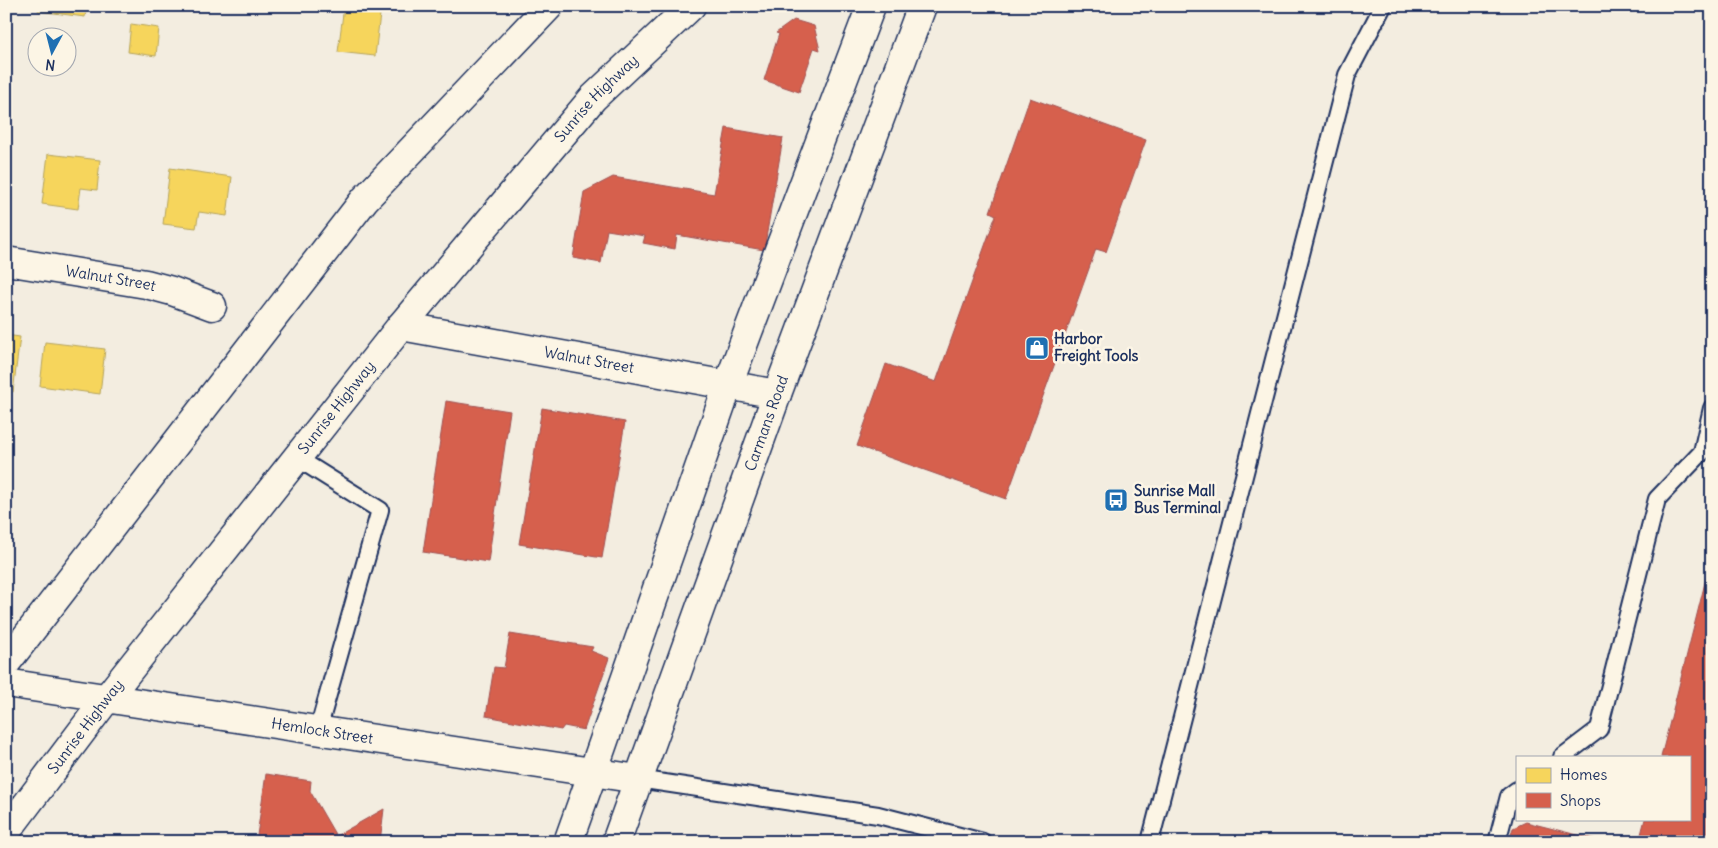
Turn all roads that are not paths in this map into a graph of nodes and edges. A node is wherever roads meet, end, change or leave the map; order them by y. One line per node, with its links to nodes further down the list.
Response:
1 (549, 6): 13 (main road)
2 (691, 6): 8 (main road, Sunrise Highway)
3 (871, 6): 9 (main road)
4 (922, 6): 10 (main road, Carmans Road)
5 (1383, 6): 25 (lane)
6 (6, 261): 7 (main road, Walnut Street)
7 (212, 306)
8 (401, 326): 9 (main road, Walnut Street); 12 (main road, Sunrise Highway)
9 (728, 385): 10 (main road, Walnut Street); 18 (main road)
10 (777, 394): 19 (main road, Carmans Road)
11 (1712, 408): 17 (lane)
12 (296, 458): 15 (main road, Sunrise Highway); 16 (lane)
13 (6, 663)
14 (6, 683): 15 (main road, Hemlock Street)
15 (107, 698): 16 (main road, Hemlock Street); 21 (main road, Sunrise Highway)
16 (318, 730): 18 (main road, Hemlock Street)
17 (1563, 756)
18 (594, 772): 19 (main road, Hemlock Street); 22 (main road)
19 (638, 779): 23 (main road, Carmans Road); 24 (lane)
20 (1516, 791): 26 (lane)
21 (6, 832)
22 (568, 842)
23 (616, 842)
24 (983, 842)
25 (1150, 842)
26 (1497, 842)

